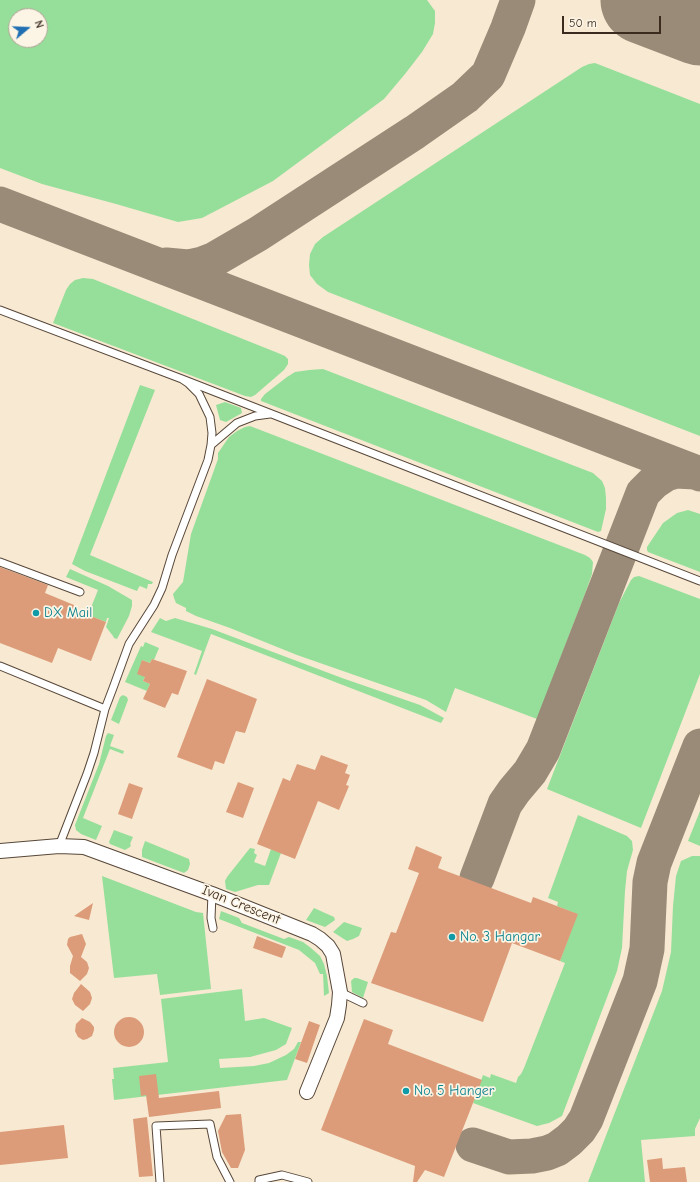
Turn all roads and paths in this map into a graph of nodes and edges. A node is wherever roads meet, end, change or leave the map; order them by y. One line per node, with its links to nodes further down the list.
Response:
1 (0, 310): 2 (lane)
2 (182, 379): 3 (lane); 4 (lane)
3 (273, 414): 4 (lane); 6 (lane)
4 (211, 445): 9 (lane)
5 (0, 562): 7 (lane)
6 (700, 581)
7 (80, 592)
8 (0, 666): 9 (lane)
9 (105, 709): 10 (lane)
10 (59, 846): 11 (street, Ivan Crescent); 12 (street, Ivan Crescent)
11 (0, 851)
12 (212, 894): 13 (lane); 14 (street, Ivan Crescent)
13 (213, 928)
14 (340, 992): 15 (lane); 16 (street, Ivan Crescent)
15 (364, 1003)
16 (307, 1092)
17 (160, 1182): 18 (lane)
18 (230, 1182)
19 (259, 1182): 20 (lane)
20 (308, 1182)

